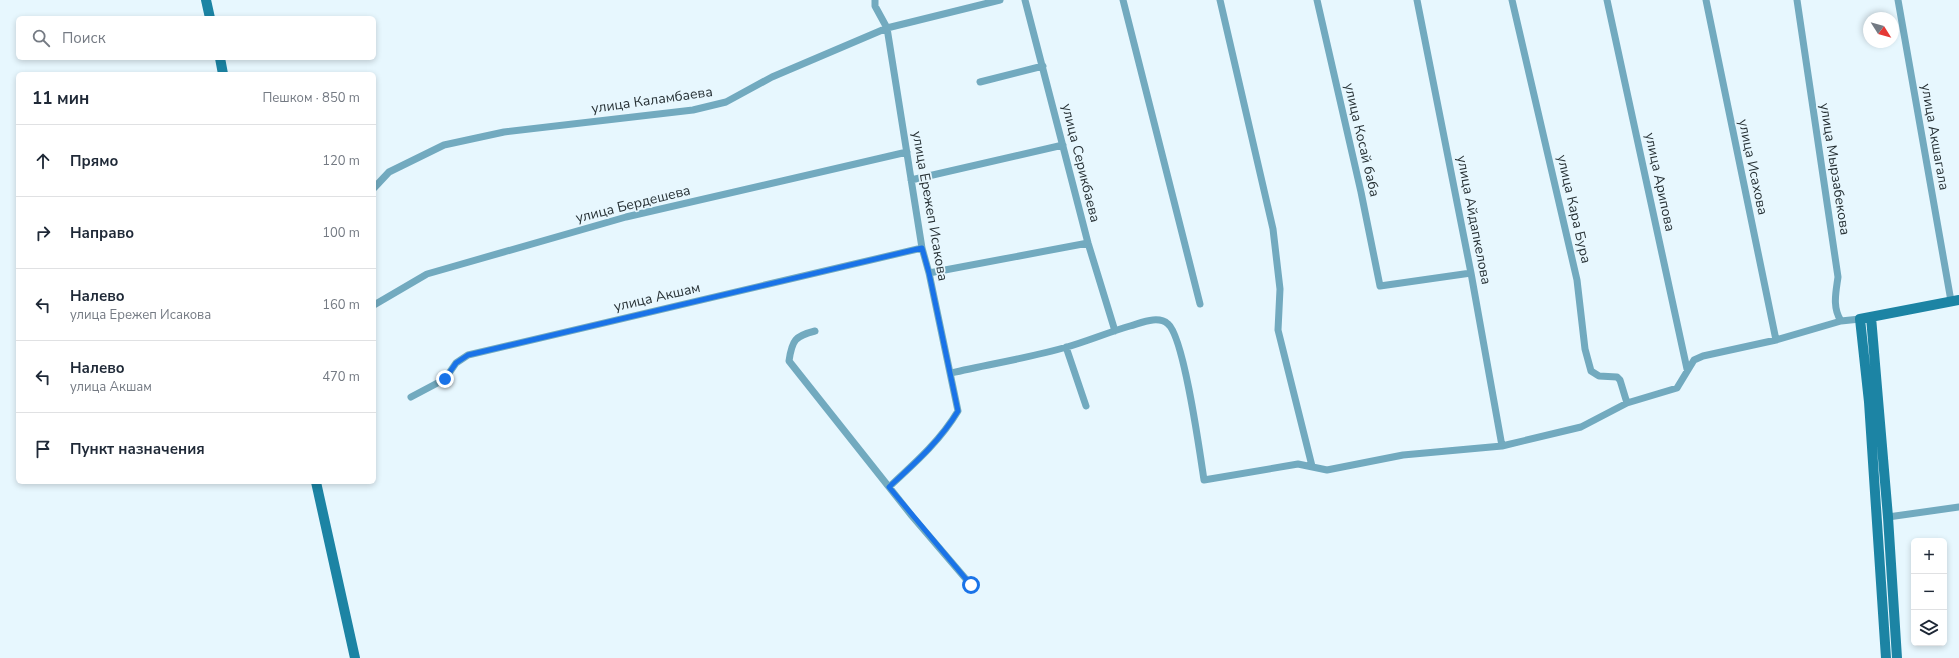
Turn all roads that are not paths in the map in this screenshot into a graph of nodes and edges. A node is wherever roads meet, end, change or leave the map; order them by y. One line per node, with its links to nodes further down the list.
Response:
1 (206, 0): 14 (main road)
2 (874, 0): 15 (street, улица Ережеп Исакова)
3 (1000, 0): 15 (street, улица Каламбаева)
4 (1025, 0): 17 (street, улица Серикбаева)
5 (1123, 0): 30 (street)
6 (1220, 0): 44 (street)
7 (1317, 0): 27 (street, улица Косай баба)
8 (1417, 0): 27 (street, улица Айдапкелова)
9 (1512, 0): 41 (street, улица Кара Бура)
10 (1607, 0): 38 (street, улица Арипова)
11 (1706, 0): 36 (street, улица Исахова)
12 (1796, 0): 33 (street, улица Мырзабекова)
13 (1898, 0): 28 (street, улица Акшагала)
14 (210, 16)
15 (887, 28): 21 (street, улица Ережеп Исакова); 23 (street, улица Каламбаева)
16 (220, 60): 18 (main road)
17 (1043, 66): 19 (street); 20 (street, улица Серикбаева)
18 (223, 72)
19 (980, 82)
20 (1063, 145): 22 (street); 24 (street, улица Серикбаева)
21 (907, 152): 22 (street, улица Ережеп Исакова); 29 (street, улица Бердешева)
22 (911, 180): 25 (street, улица Ережеп Исакова)
23 (376, 186)
24 (1088, 243): 26 (street); 35 (street, улица Серикбаева)
25 (922, 248): 26 (street, улица Ережеп Исакова); 40 (street, улица Акшам)
26 (929, 273): 39 (street, улица Ережеп Исакова)
27 (1471, 273): 43 (street, улица Айдапкелова)
28 (1955, 301): 31 (main road)
29 (376, 304)
30 (1200, 304)
31 (1871, 317): 32 (main road); 48 (main road)
32 (1860, 319): 33 (street); 51 (main road)
33 (1841, 321): 36 (street)
34 (816, 331): 46 (street)
35 (1115, 331): 37 (street); 44 (street)
36 (1776, 340): 38 (street)
37 (1066, 347): 39 (street); 42 (street)
38 (1687, 370): 41 (street)
39 (951, 373): 46 (street, улица Ережеп Исакова)
40 (411, 397)
41 (1627, 402): 43 (street)
42 (1086, 406)
43 (1502, 446): 44 (street)
44 (1312, 466)
45 (316, 484): 50 (main road)
46 (889, 487): 49 (street)
47 (1959, 507): 48 (street)
48 (1888, 517): 52 (main road)
49 (971, 585)
50 (355, 658)
51 (1886, 658)
52 (1897, 658)

